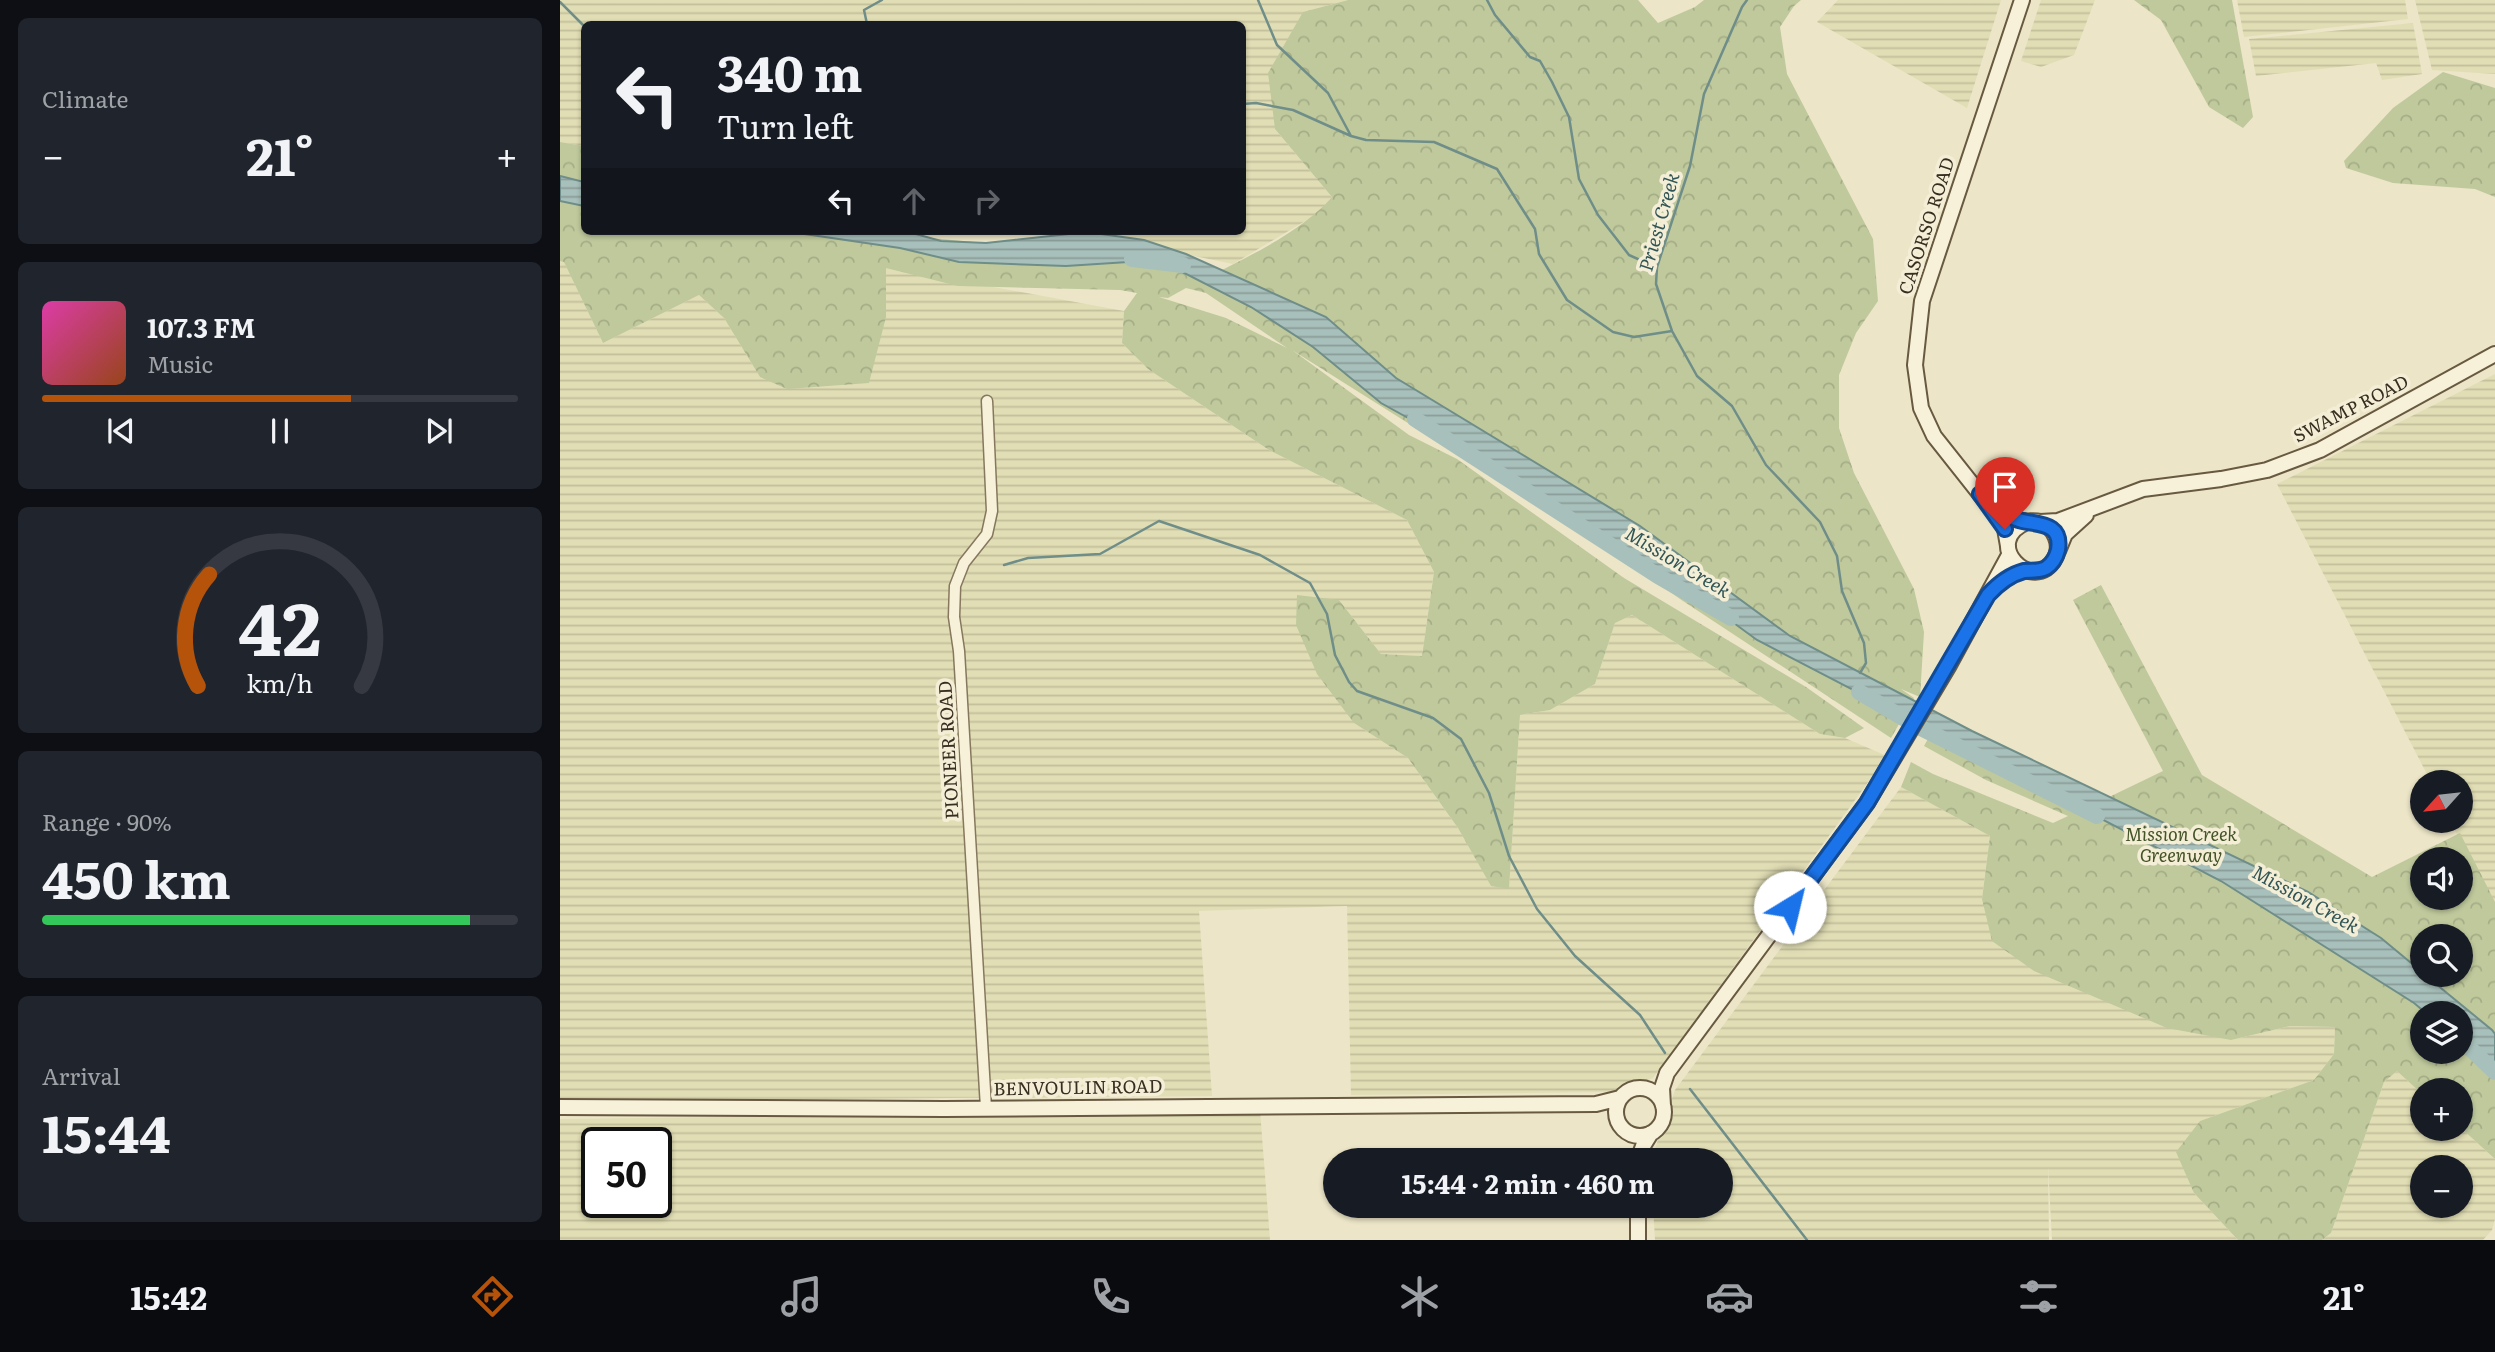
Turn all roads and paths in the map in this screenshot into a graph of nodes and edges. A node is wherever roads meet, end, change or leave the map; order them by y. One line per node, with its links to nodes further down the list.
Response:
1 (2022, 0): 4 (main road, CASORSO ROAD)
2 (2495, 354): 5 (main road, SWAMP ROAD)
3 (988, 401): 17 (street, PIONEER ROAD)
4 (1980, 494): 6 (main road, CASORSO ROAD); 7 (main road, CASORSO ROAD)
5 (2095, 508): 6 (main road, SWAMP ROAD); 8 (main road, SWAMP ROAD)
6 (2034, 522): 7 (main road); 8 (main road)
7 (2009, 550): 9 (main road); 10 (main road)
8 (2057, 552): 9 (main road)
9 (2026, 571): 10 (main road)
10 (1988, 595): 11 (main road)
11 (1667, 1073): 12 (main road); 15 (main road)
12 (1640, 1088): 13 (main road); 15 (main road)
13 (1620, 1098): 14 (main road, BENVOULIN ROAD); 18 (main road)
14 (1596, 1104): 17 (main road, BENVOULIN ROAD); 18 (main road)
15 (1663, 1106): 20 (main road)
16 (560, 1107): 17 (main road, BENVOULIN ROAD)
17 (986, 1108)
18 (1618, 1121): 19 (main road)
19 (1628, 1132): 20 (main road); 21 (main road)
20 (1651, 1133): 22 (main road)
21 (1635, 1148)
22 (1644, 1148)
23 (1638, 1218): 24 (main road)
24 (1638, 1240)

